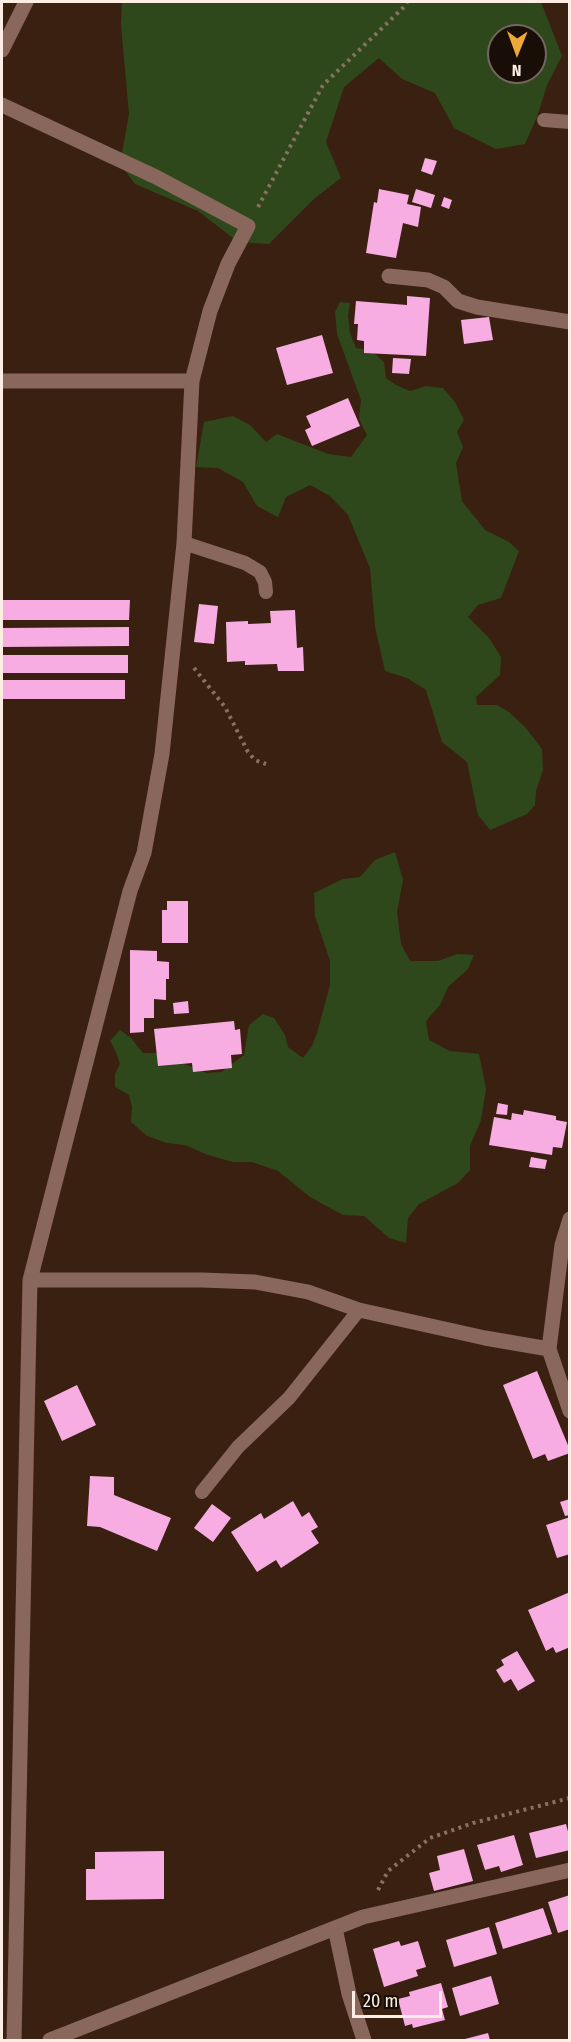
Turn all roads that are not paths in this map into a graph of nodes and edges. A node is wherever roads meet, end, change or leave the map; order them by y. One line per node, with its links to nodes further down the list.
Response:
1 (26, 2): 2 (street)
2 (2, 50)
3 (2, 105): 9 (street)
4 (544, 120): 5 (lane)
5 (570, 122)
6 (389, 276): 7 (street)
7 (570, 322)
8 (2, 381): 9 (street)
9 (192, 381): 10 (street)
10 (183, 543): 11 (lane); 13 (street)
11 (267, 592)
12 (570, 1219): 15 (street)
13 (30, 1280): 14 (street); 20 (street)
14 (358, 1310): 15 (street); 17 (lane)
15 (549, 1349): 16 (street)
16 (570, 1411)
17 (202, 1492)
18 (570, 1870): 19 (street)
19 (335, 1928): 21 (street); 22 (street)
20 (14, 2040)
21 (50, 2040)
22 (364, 2040)

